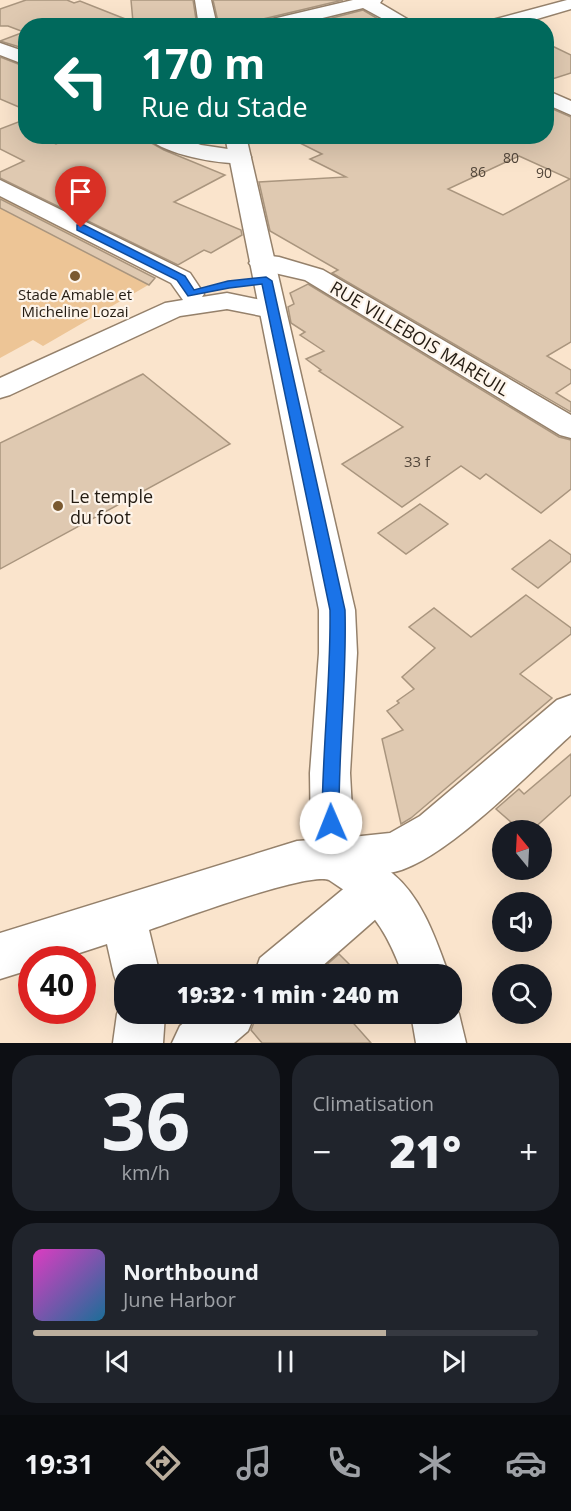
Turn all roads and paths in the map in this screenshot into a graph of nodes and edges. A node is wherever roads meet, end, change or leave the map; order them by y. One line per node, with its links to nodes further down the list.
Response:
1 (203, 0): 4 (street)
2 (366, 1): 5 (street); 6 (street)
3 (571, 4): 7 (street)
4 (206, 18)
5 (298, 18)
6 (396, 18)
7 (520, 18)
8 (0, 49): 9 (street)
9 (18, 56)
10 (554, 100): 11 (street)
11 (571, 109)
12 (175, 144): 13 (street)
13 (238, 147): 15 (street)
14 (0, 187): 16 (street)
15 (267, 285): 16 (street, RUE VILLEBOIS MAREUIL); 18 (street, RUE VILLEBOIS MAREUIL); 20 (street)
16 (183, 302): 17 (street, RUE VILLEBOIS MAREUIL)
17 (0, 389)
18 (571, 428)
19 (571, 711): 20 (street)
20 (333, 859): 21 (street); 22 (street)
21 (378, 889): 25 (street); 26 (street)
22 (123, 917): 23 (street); 24 (street)
23 (0, 956)
24 (134, 964)
25 (290, 964)
26 (422, 964)
27 (140, 1024): 30 (street)
28 (219, 1024): 31 (street)
29 (437, 1024): 32 (street)
30 (138, 1043)
31 (197, 1043)
32 (441, 1043)

